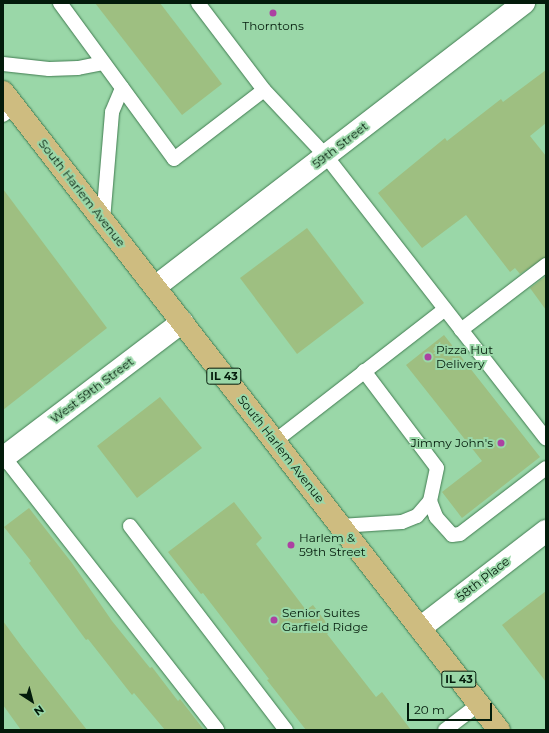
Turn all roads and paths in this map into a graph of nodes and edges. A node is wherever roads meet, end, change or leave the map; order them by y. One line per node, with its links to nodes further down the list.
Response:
1 (60, 3): 4 (lane)
2 (198, 3): 7 (lane)
3 (524, 3): 9 (street, 59th Street)
4 (103, 63): 5 (lane); 6 (lane)
5 (3, 64)
6 (122, 88): 7 (lane); 10 (lane)
7 (264, 90): 9 (lane)
8 (7, 104): 10 (main road, South Harlem Avenue / IL 43)
9 (326, 156): 12 (street, 59th Street); 13 (lane)
10 (103, 220): 12 (main road, South Harlem Avenue / IL 43)
11 (546, 265): 15 (lane)
12 (155, 287): 14 (main road, South Harlem Avenue / IL 43)
13 (445, 309): 15 (lane); 16 (lane)
14 (182, 322): 18 (main road, South Harlem Avenue / IL 43); 19 (street, West 59th Street)
15 (461, 330): 17 (lane)
16 (364, 371): 18 (lane); 21 (lane)
17 (546, 439)
18 (274, 441): 23 (main road, South Harlem Avenue / IL 43)
19 (4, 458): 27 (lane)
20 (546, 468): 21 (lane)
21 (430, 500): 23 (lane)
22 (130, 526): 28 (lane)
23 (340, 526): 25 (main road, South Harlem Avenue / IL 43)
24 (546, 531): 25 (street, 58th Place)
25 (420, 628): 26 (main road, South Harlem Avenue / IL 43)
26 (479, 704): 29 (lane); 30 (main road, South Harlem Avenue / IL 43)
27 (217, 730)
28 (286, 730)
29 (445, 730)
30 (499, 730)

